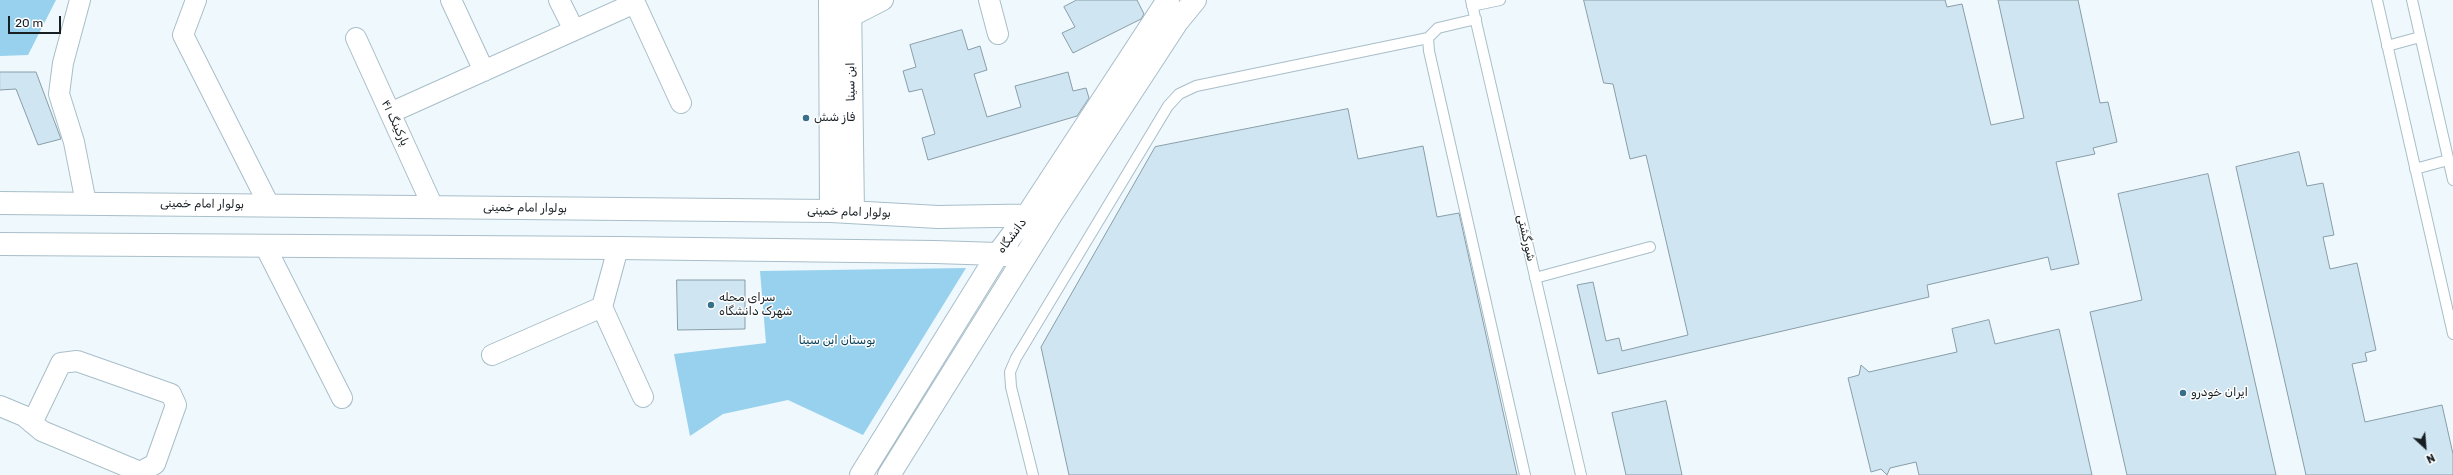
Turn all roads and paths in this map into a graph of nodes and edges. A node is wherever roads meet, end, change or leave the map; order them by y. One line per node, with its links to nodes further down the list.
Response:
1 (80, 0): 29 (street)
2 (196, 0): 30 (street)
3 (450, 0): 22 (street)
4 (559, 0): 16 (street)
5 (830, 0): 32 (street, ابن سینا)
6 (883, 0): 14 (street)
7 (989, 0): 17 (street)
8 (1168, 0): 34 (street, دانشگاه)
9 (1195, 0): 35 (street, دانشگاه)
10 (1500, 0): 13 (lane)
11 (2377, 0): 21 (lane)
12 (2412, 0): 18 (lane)
13 (1472, 3): 15 (lane, شورگشتی)
14 (850, 8): 33 (street, ابن سینا)
15 (1476, 19): 20 (lane); 42 (lane, شورگشتی)
16 (574, 30): 22 (street); 23 (street)
17 (998, 34)
18 (2420, 37): 21 (lane); 25 (lane)
19 (356, 38): 24 (street, پارکینگ ۴۱)
20 (1428, 38): 52 (lane); 53 (lane)
21 (2387, 46): 26 (lane)
22 (484, 71): 24 (street)
23 (681, 103)
24 (390, 113): 31 (street, پارکینگ ۴۱)
25 (2448, 160): 26 (lane); 27 (lane)
26 (2415, 169): 44 (lane)
27 (2453, 180)
28 (0, 203): 29 (street, بولوار امام خمینی)
29 (86, 203): 30 (street, بولوار امام خمینی)
30 (269, 205): 31 (street, بولوار امام خمینی)
31 (433, 207): 32 (street, بولوار امام خمینی)
32 (830, 211): 33 (street, بولوار امام خمینی)
33 (853, 212): 34 (street, بولوار امام خمینی)
34 (1028, 214): 35 (street, بولوار امام خمینی); 40 (street, دانشگاه)
35 (1051, 215): 41 (street, دانشگاه)
36 (0, 244): 37 (street)
37 (265, 246): 39 (street); 47 (street)
38 (1650, 247): 42 (lane)
39 (618, 248): 40 (street); 43 (street)
40 (998, 254): 41 (street); 50 (street, دانشگاه)
41 (1024, 258): 51 (street, دانشگاه)
42 (1535, 278): 54 (lane, شورگشتی)
43 (602, 307): 45 (street); 46 (street)
44 (2453, 334)
45 (492, 355)
46 (643, 397)
47 (342, 398)
48 (0, 406): 49 (street)
49 (32, 423): 49 (street)
50 (861, 475)
51 (889, 475)
52 (1033, 475)
53 (1525, 475)
54 (1581, 475)

